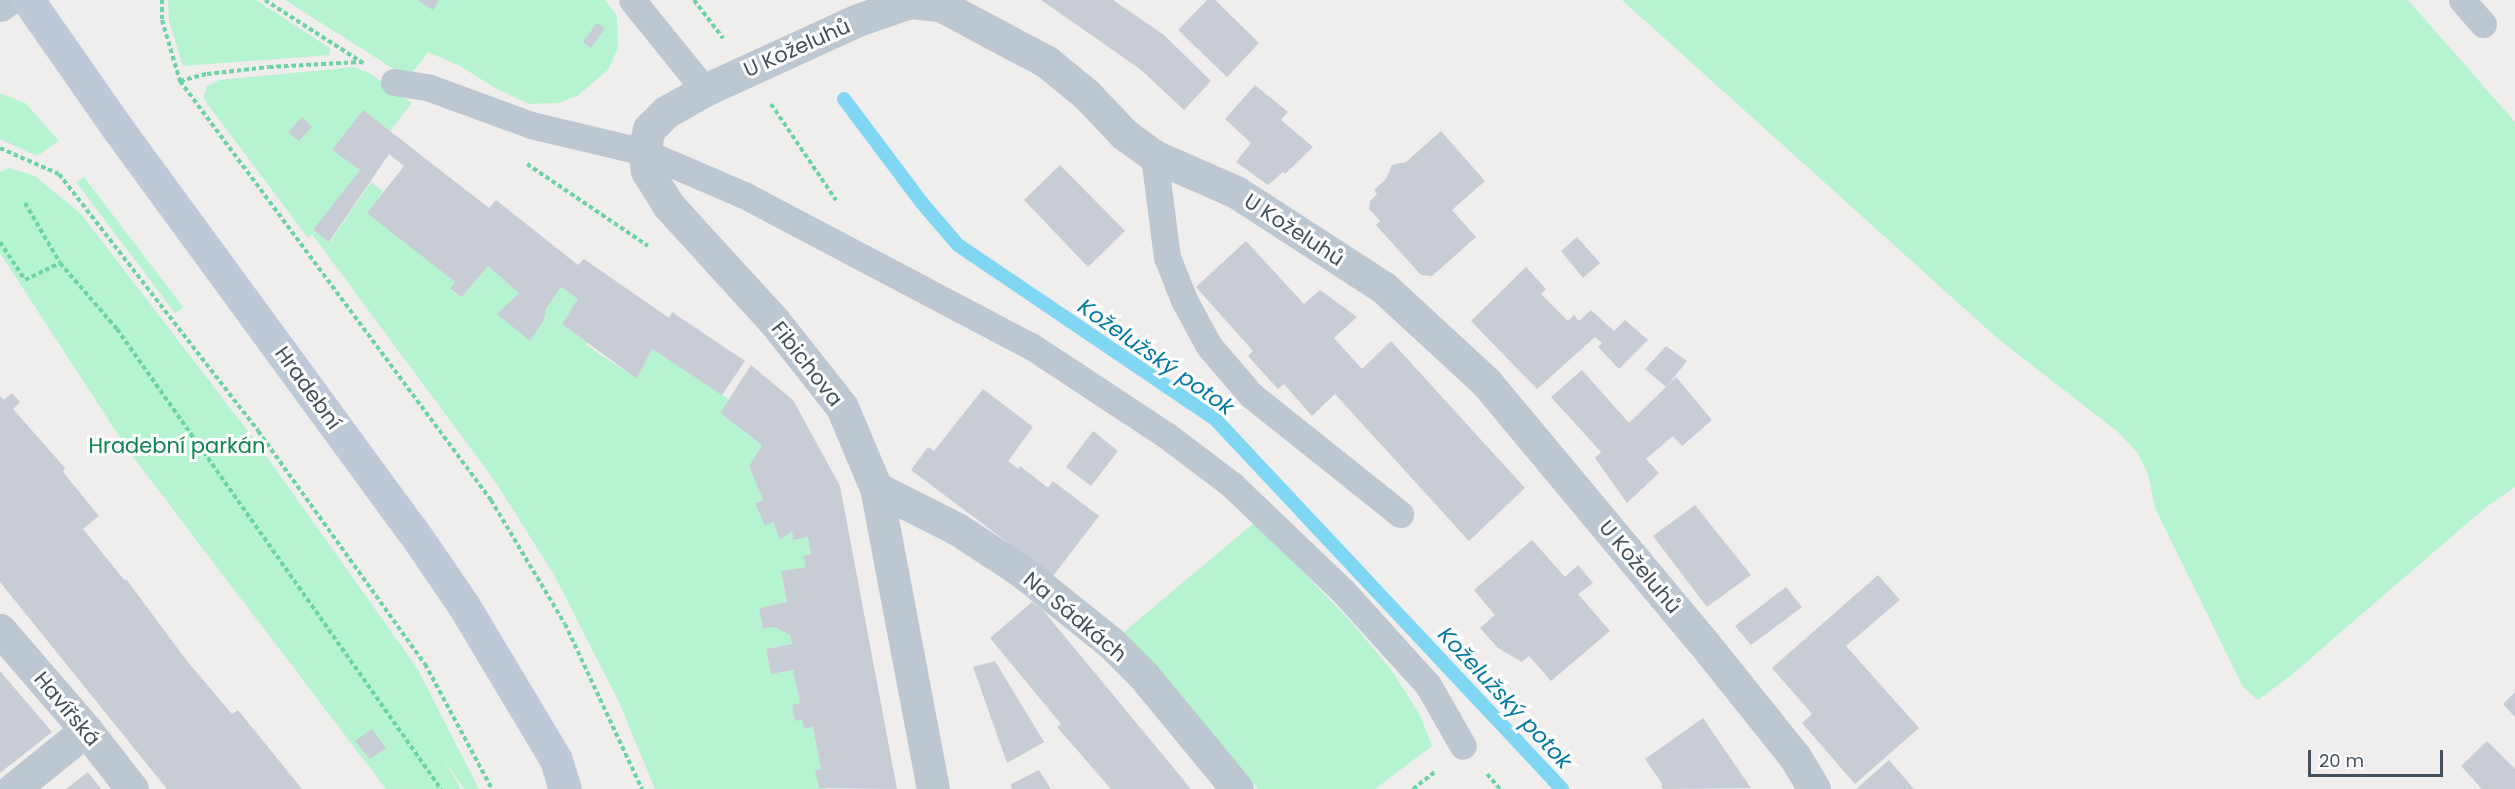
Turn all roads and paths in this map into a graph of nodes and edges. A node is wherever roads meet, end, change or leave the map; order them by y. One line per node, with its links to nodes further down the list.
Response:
1 (7, 0): 7 (street)
2 (28, 0): 31 (main road, Hradební)
3 (162, 0): 10 (path)
4 (265, 0): 10 (path)
5 (632, 0): 12 (lane)
6 (2462, 0): 8 (lane)
7 (0, 5)
8 (2483, 24)
9 (748, 70): 12 (street, U Koželuhů); 15 (street, U Koželuhů); 18 (path)
10 (180, 81): 32 (path)
11 (394, 82): 14 (lane)
12 (705, 90): 14 (street, U Koželuhů)
13 (0, 148): 30 (path)
14 (644, 152): 22 (street, Fibichova); 26 (lane)
15 (1154, 156): 23 (lane); 35 (street, U Koželuhů)
16 (518, 157): 20 (path)
17 (25, 203): 21 (path)
18 (839, 204)
19 (0, 242): 21 (path)
20 (657, 251)
21 (60, 263): 29 (path)
22 (876, 488): 33 (street, Fibichova); 34 (street, Na Sádkách)
23 (1400, 514)
24 (0, 630): 25 (street, Havířská)
25 (86, 730): 27 (street); 28 (street, Havířská)
26 (1463, 746)
27 (13, 789)
28 (132, 789)
29 (441, 789)
30 (492, 789)
31 (566, 789)
32 (642, 789)
33 (933, 789)
34 (1237, 789)
35 (1814, 789)

